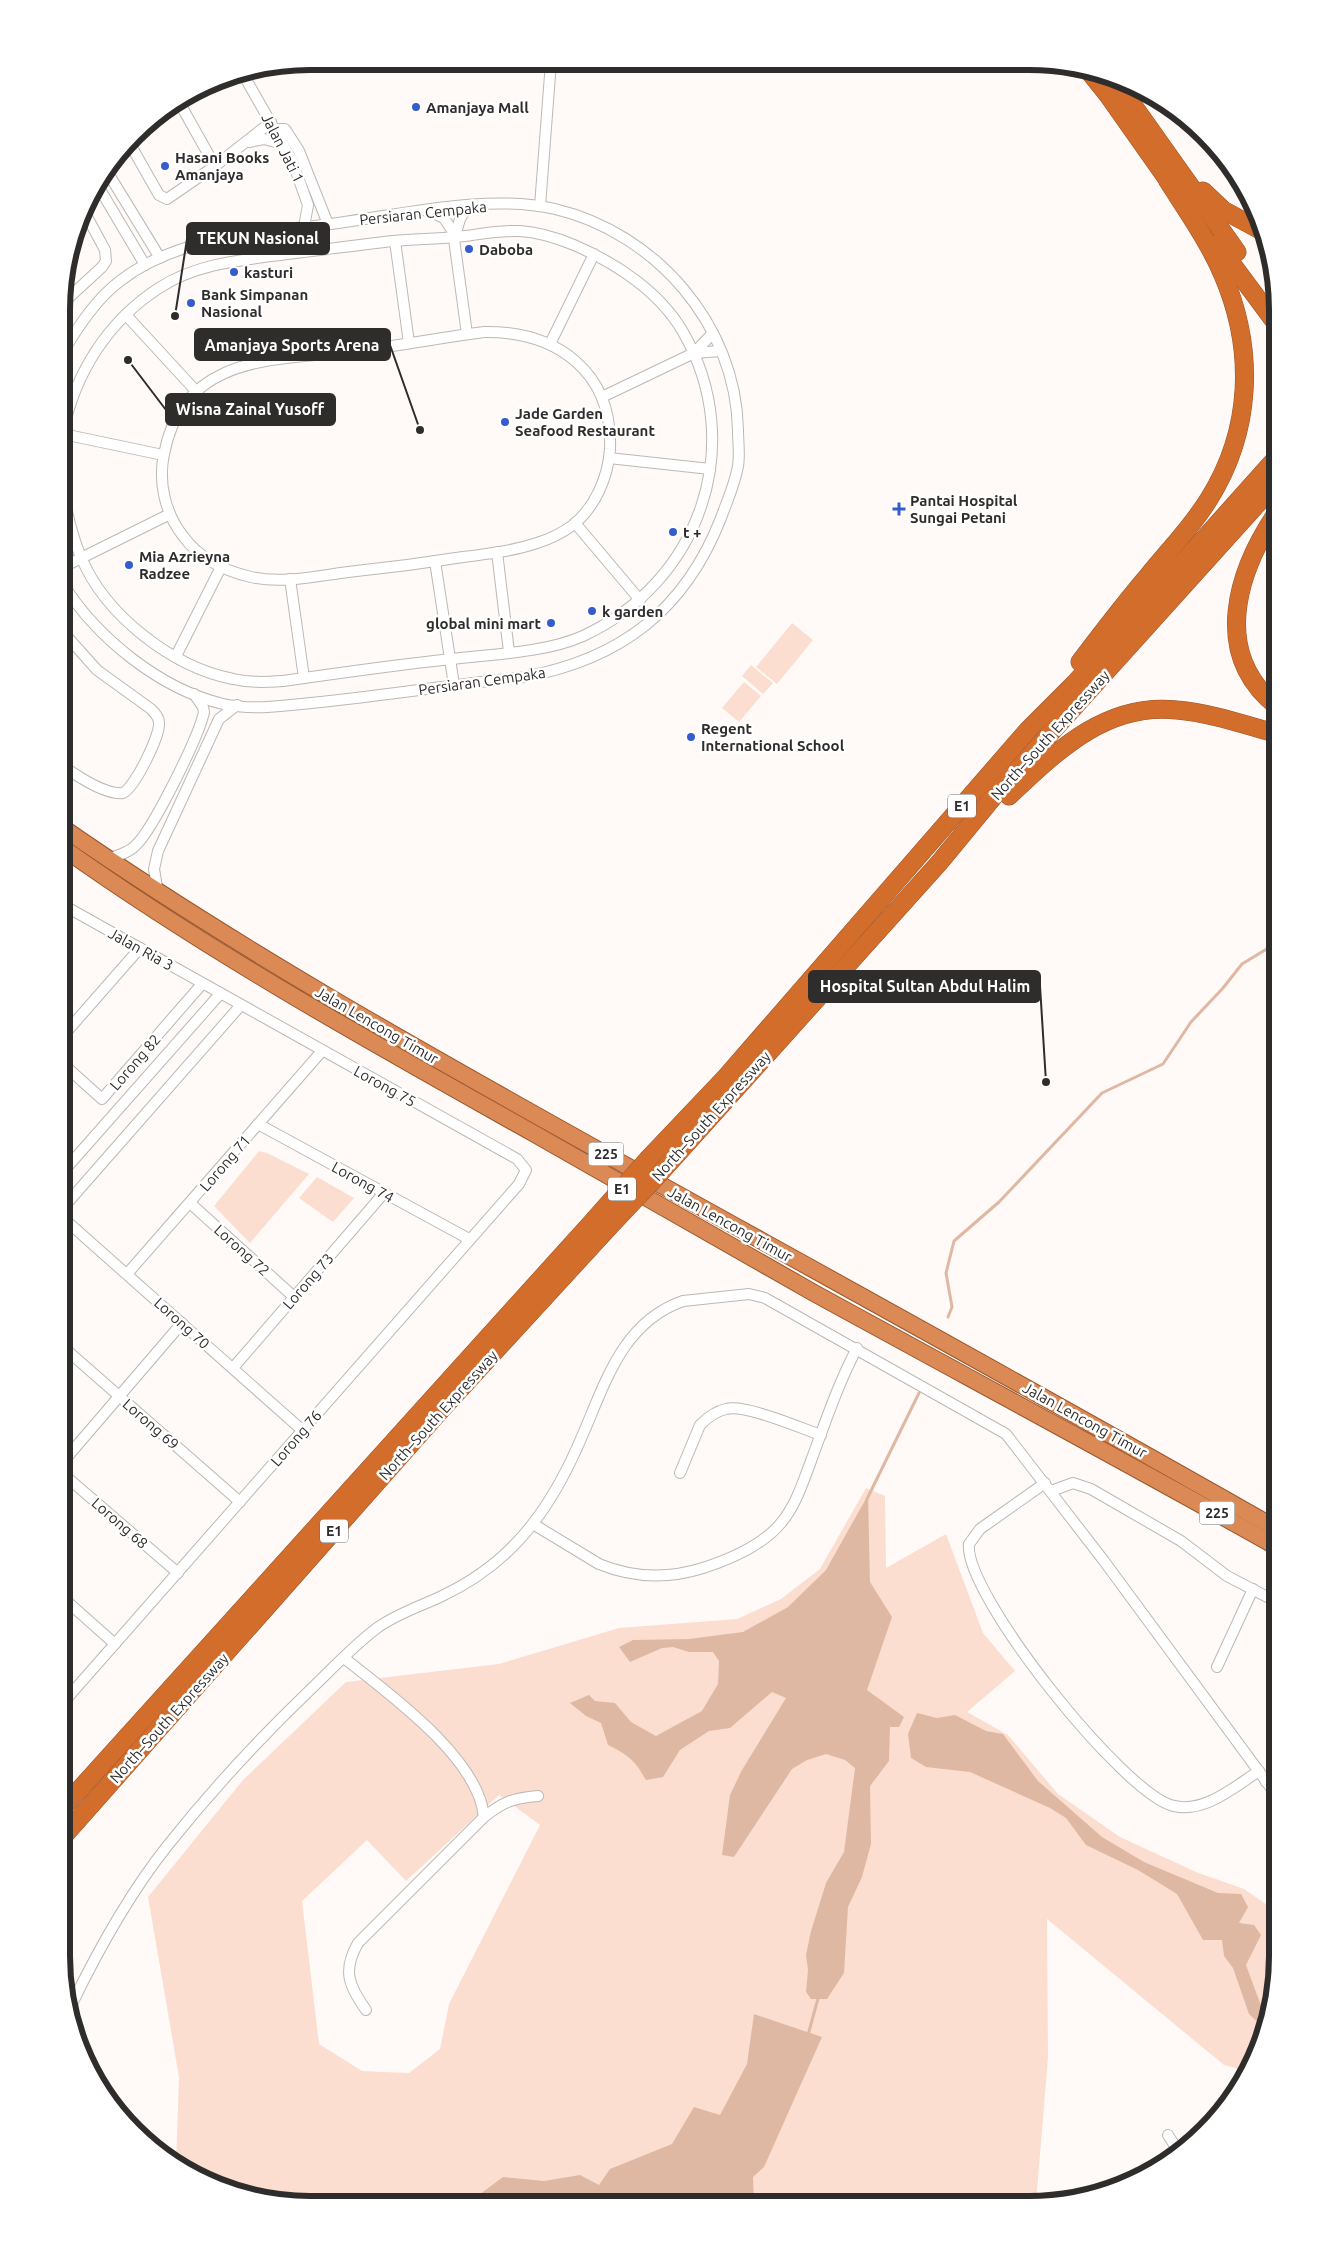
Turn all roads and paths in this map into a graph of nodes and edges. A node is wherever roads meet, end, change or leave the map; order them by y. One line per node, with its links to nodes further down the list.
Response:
1 (550, 70): 16 (street)
2 (245, 79): 6 (street, Jalan Jati 1)
3 (1096, 80): 13 (highway)
4 (1121, 88): 7 (highway)
5 (182, 107): 11 (street)
6 (274, 126): 8 (street); 9 (street, Jalan Jati 1); 19 (street)
7 (1156, 136): 20 (highway); 27 (highway)
8 (245, 143): 9 (street); 11 (street)
9 (283, 144): 21 (street, Jalan Jati 1)
10 (133, 149): 11 (street)
11 (215, 166)
12 (111, 176): 25 (street)
13 (1168, 181): 29 (highway); 68 (highway)
14 (101, 191): 26 (street)
15 (468, 205): 16 (street, Persiaran Cempaka); 17 (street, Persiaran Cempaka); 22 (street)
16 (540, 206): 31 (street, Persiaran Cempaka)
17 (425, 211): 19 (street, Persiaran Cempaka); 22 (street)
18 (88, 218): 28 (street)
19 (328, 224): 21 (street, Persiaran Cempaka)
20 (1254, 226)
21 (304, 227): 25 (street, Persiaran Cempaka)
22 (455, 237): 23 (street); 24 (street); 32 (street)
23 (395, 241): 30 (street); 34 (street)
24 (594, 254): 35 (street); 37 (street)
25 (160, 258): 26 (street, Persiaran Cempaka)
26 (145, 265): 33 (street, Persiaran Cempaka)
27 (1268, 294)
28 (71, 296)
29 (1269, 314)
30 (126, 315): 38 (street); 40 (street)
31 (713, 333): 36 (street, Persiaran Cempaka); 37 (street)
32 (467, 334): 34 (street); 35 (street)
33 (70, 342)
34 (409, 343): 38 (street)
35 (550, 344): 39 (street)
36 (721, 351): 37 (street); 64 (street, Persiaran Cempaka)
37 (694, 353): 39 (street); 45 (street)
38 (195, 390): 42 (street)
39 (602, 397): 43 (street)
40 (70, 407)
41 (70, 432): 42 (street)
42 (163, 455): 47 (street)
43 (609, 458): 45 (street); 48 (street)
44 (1269, 466): 68 (highway, North–South Expressway / E1)
45 (710, 469): 58 (street)
46 (1269, 491): 74 (highway, North–South Expressway / E1)
47 (170, 514): 52 (street); 55 (street)
48 (575, 523): 51 (street); 58 (street)
49 (1269, 525): 66 (highway)
50 (70, 528): 52 (street)
51 (496, 552): 53 (street); 60 (street)
52 (82, 558): 54 (street); 61 (street)
53 (435, 561): 56 (street); 62 (street)
54 (70, 564)
55 (221, 567): 56 (street); 61 (street)
56 (290, 579): 63 (street)
57 (70, 593): 65 (street, Persiaran Cempaka)
58 (640, 600): 60 (street)
59 (70, 640): 70 (street)
60 (509, 652): 62 (street)
61 (176, 656): 63 (street)
62 (451, 659): 63 (street); 64 (street)
63 (304, 678)
64 (454, 685): 67 (street, Persiaran Cempaka)
65 (194, 694): 67 (street, Persiaran Cempaka); 73 (street)
66 (1269, 699)
67 (237, 705): 75 (street)
68 (1028, 730): 91 (highway, North–South Expressway / E1, bridge)
69 (1269, 732): 74 (highway)
70 (70, 770)
71 (70, 833): 73 (highway, Jalan Lencong Timur / 225)
72 (70, 853): 109 (highway, Jalan Lencong Timur / 225)
73 (107, 859): 75 (highway, Jalan Lencong Timur / 225)
74 (939, 862): 91 (highway, North–South Expressway / E1, bridge)
75 (158, 893): 108 (highway, Jalan Lencong Timur / 225)
76 (70, 909): 77 (street, Jalan Ria 3)
77 (140, 948): 78 (street, Jalan Ria 3); 81 (street)
78 (202, 984): 79 (street, Jalan Ria 3); 83 (street, Lorong 82)
79 (220, 994): 80 (street, Jalan Ria 3); 85 (street)
80 (241, 1005): 82 (street, Lorong 75); 88 (street)
81 (70, 1028)
82 (322, 1051): 84 (street, Lorong 71); 86 (street, Lorong 75)
83 (70, 1070)
84 (258, 1124): 87 (street, Lorong 74); 89 (street, Lorong 71)
85 (70, 1164)
86 (526, 1170): 92 (street, Lorong 76)
87 (384, 1193): 92 (street, Lorong 74); 94 (street, Lorong 73)
88 (70, 1200)
89 (190, 1203): 93 (street, Lorong 71); 94 (street, Lorong 72)
90 (70, 1224): 93 (street, Lorong 70)
91 (602, 1224): 123 (highway, North–South Expressway / E1); 125 (highway, North–South Expressway / E1)
92 (469, 1239): 100 (street, Lorong 76)
93 (127, 1274): 95 (street, Lorong 70)
94 (294, 1297): 98 (street, Lorong 73)
95 (182, 1323): 98 (street, Lorong 70); 99 (street)
96 (857, 1348): 101 (street); 105 (street); 107 (street)
97 (70, 1353): 99 (street, Lorong 69)
98 (233, 1368): 100 (street, Lorong 70)
99 (119, 1397): 102 (street); 106 (street, Lorong 69)
100 (302, 1430): 106 (street, Lorong 76)
101 (821, 1435): 103 (street); 107 (street)
102 (70, 1454)
103 (680, 1474)
104 (70, 1480): 110 (street, Lorong 68)
105 (1048, 1487): 111 (street); 118 (street); 118 (street)
106 (240, 1502): 110 (street, Lorong 76)
107 (533, 1524): 115 (street)
108 (1269, 1525)
109 (1269, 1542)
110 (178, 1573): 114 (street, Lorong 76)
111 (1253, 1590): 112 (street); 116 (street)
112 (1269, 1598)
113 (70, 1604): 114 (street)
114 (115, 1644): 117 (street, Lorong 76)
115 (344, 1658): 124 (street); 126 (street)
116 (1217, 1667)
117 (70, 1695)
118 (1259, 1771): 120 (street)
119 (1269, 1778): 120 (street)
120 (1266, 1782): 121 (street)
121 (1269, 1786)
122 (538, 1796): 124 (street)
123 (70, 1800)
124 (484, 1817): 127 (street)
125 (70, 1828)
126 (74, 2000)
127 (366, 2010)
128 (1168, 2135): 129 (street)
129 (1175, 2146)

